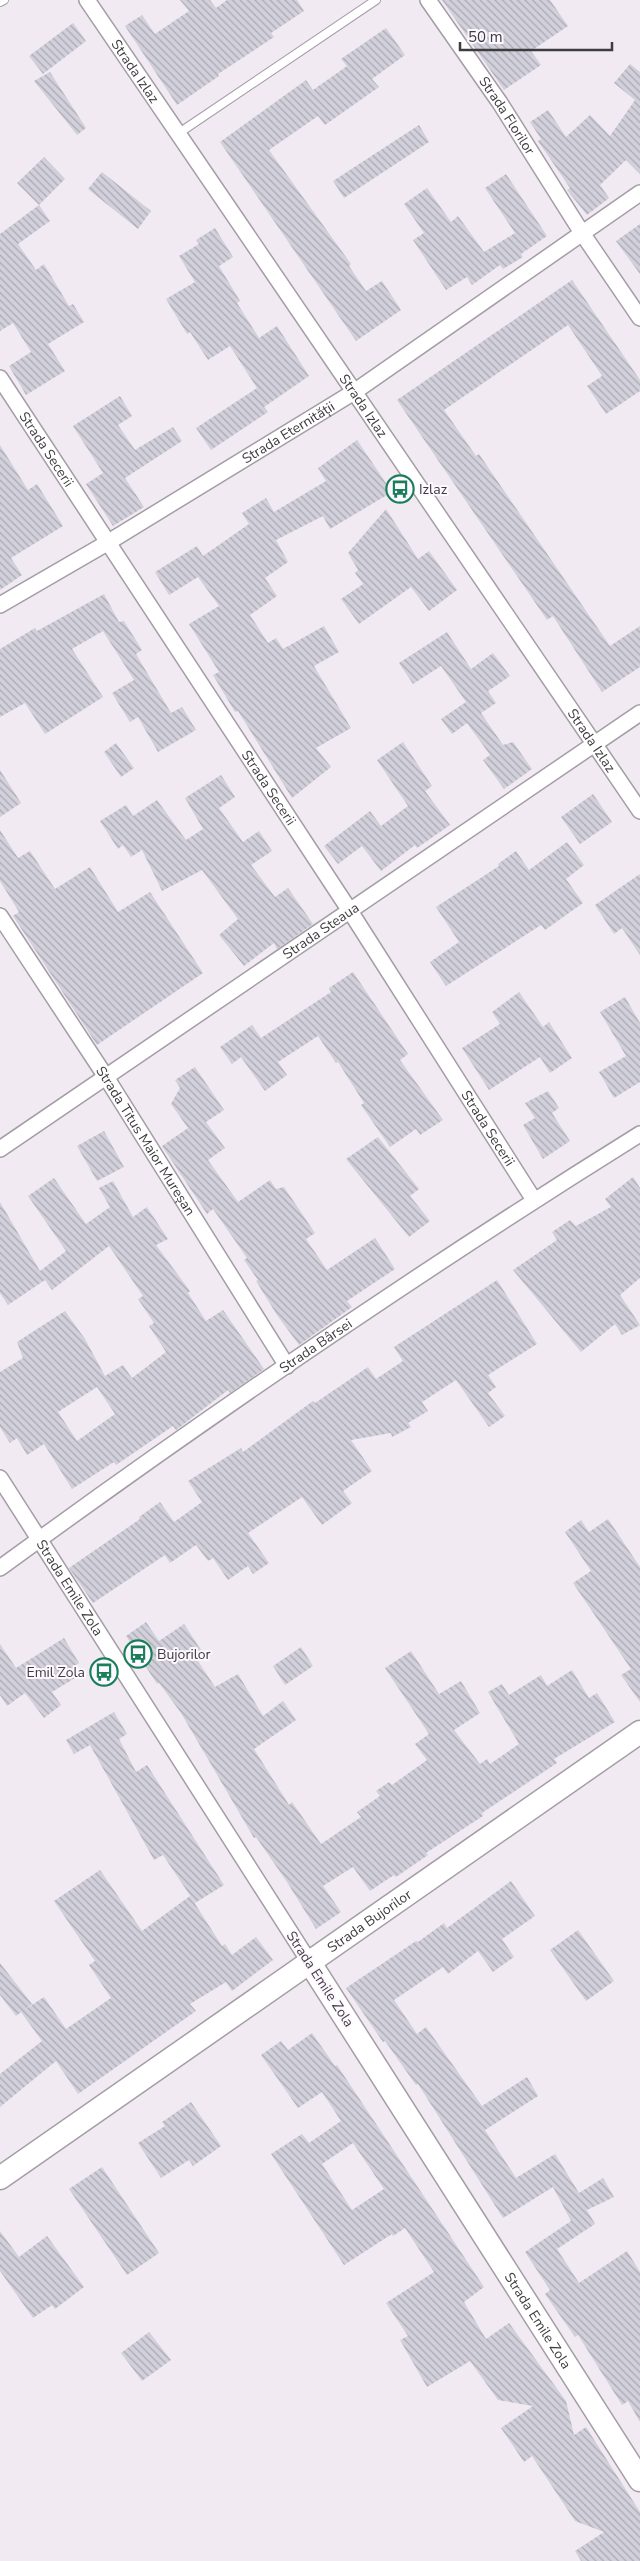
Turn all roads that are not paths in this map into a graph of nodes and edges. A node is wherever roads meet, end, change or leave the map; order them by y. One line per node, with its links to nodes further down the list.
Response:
1 (4, 0): 5 (lane)
2 (87, 0): 6 (street, Strada Izlaz)
3 (376, 0): 6 (lane)
4 (428, 0): 8 (street, Strada Florilor)
5 (0, 2)
6 (180, 133): 11 (street, Strada Izlaz)
7 (640, 193): 8 (street, Strada Eternității)
8 (582, 232): 9 (street, Strada Florilor); 11 (street, Strada Eternității)
9 (640, 318)
10 (0, 378): 12 (street, Strada Secerii)
11 (354, 392): 12 (street, Strada Eternității); 15 (street, Strada Izlaz)
12 (107, 542): 13 (street, Strada Eternității); 17 (street, Strada Secerii)
13 (0, 605)
14 (640, 713): 15 (street, Strada Steaua)
15 (594, 744): 16 (street, Strada Izlaz); 17 (street, Strada Steaua)
16 (640, 811)
17 (350, 911): 19 (street, Strada Steaua); 22 (street, Strada Secerii)
18 (0, 916): 19 (street, Strada Titus Maior Mureșan)
19 (106, 1077): 21 (street, Strada Steaua); 23 (street, Strada Titus Maior Mureșan)
20 (640, 1134): 22 (street, Strada Bârsei)
21 (0, 1149)
22 (534, 1200): 23 (street, Strada Bârsei)
23 (288, 1366): 25 (street, Strada Bârsei)
24 (0, 1478): 25 (street, Strada Emile Zola)
25 (39, 1540): 26 (street, Strada Bârsei); 28 (street, Strada Emile Zola)
26 (0, 1568)
27 (640, 1732): 28 (main road, Strada Bujorilor)
28 (310, 1963): 29 (main road, Strada Bujorilor); 30 (main road, Strada Emile Zola)
29 (2, 2171)
30 (640, 2480)

